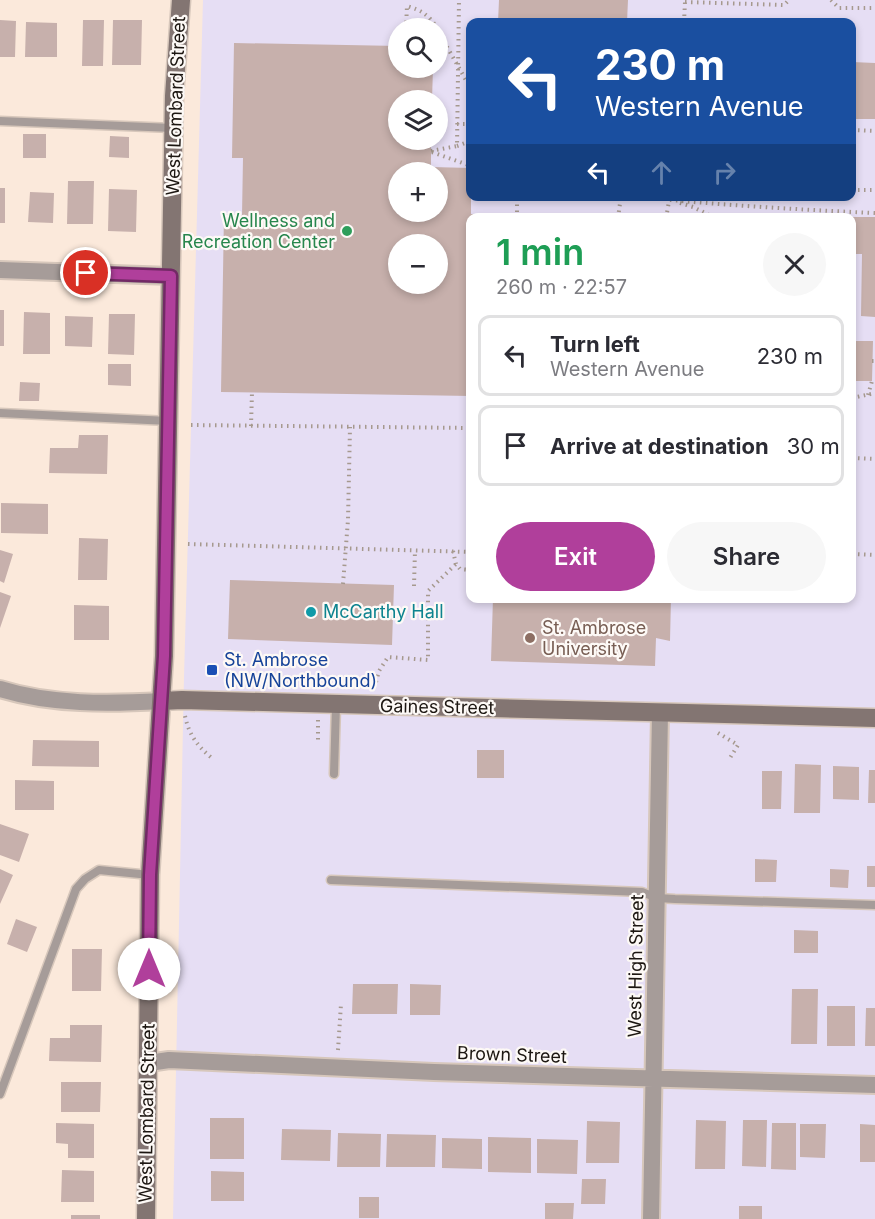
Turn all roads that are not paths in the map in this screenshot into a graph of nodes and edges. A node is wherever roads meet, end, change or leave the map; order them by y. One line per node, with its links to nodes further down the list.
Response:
1 (181, 0): 3 (street, West Lombard Street)
2 (0, 121): 3 (lane)
3 (174, 128): 5 (street, West Lombard Street)
4 (0, 270): 5 (street)
5 (171, 276): 7 (street, West Lombard Street)
6 (0, 413): 7 (lane)
7 (169, 421): 9 (street, West Lombard Street)
8 (0, 689): 9 (street, Gaines Street)
9 (162, 701): 10 (street, Gaines Street); 14 (street, West Lombard Street)
10 (336, 705): 11 (street, Gaines Street); 13 (lane)
11 (660, 713): 12 (street, Gaines Street); 16 (street, West High Street)
12 (875, 718)
13 (334, 774)
14 (150, 875): 18 (street, West Lombard Street); 21 (lane)
15 (331, 880): 16 (lane)
16 (657, 898): 17 (lane); 19 (street, West High Street)
17 (875, 905)
18 (149, 1063): 19 (street, Brown Street); 22 (street, West Lombard Street)
19 (654, 1078): 20 (street, Brown Street); 23 (street, West High Street)
20 (875, 1085)
21 (0, 1094)
22 (146, 1219)
23 (651, 1219)

